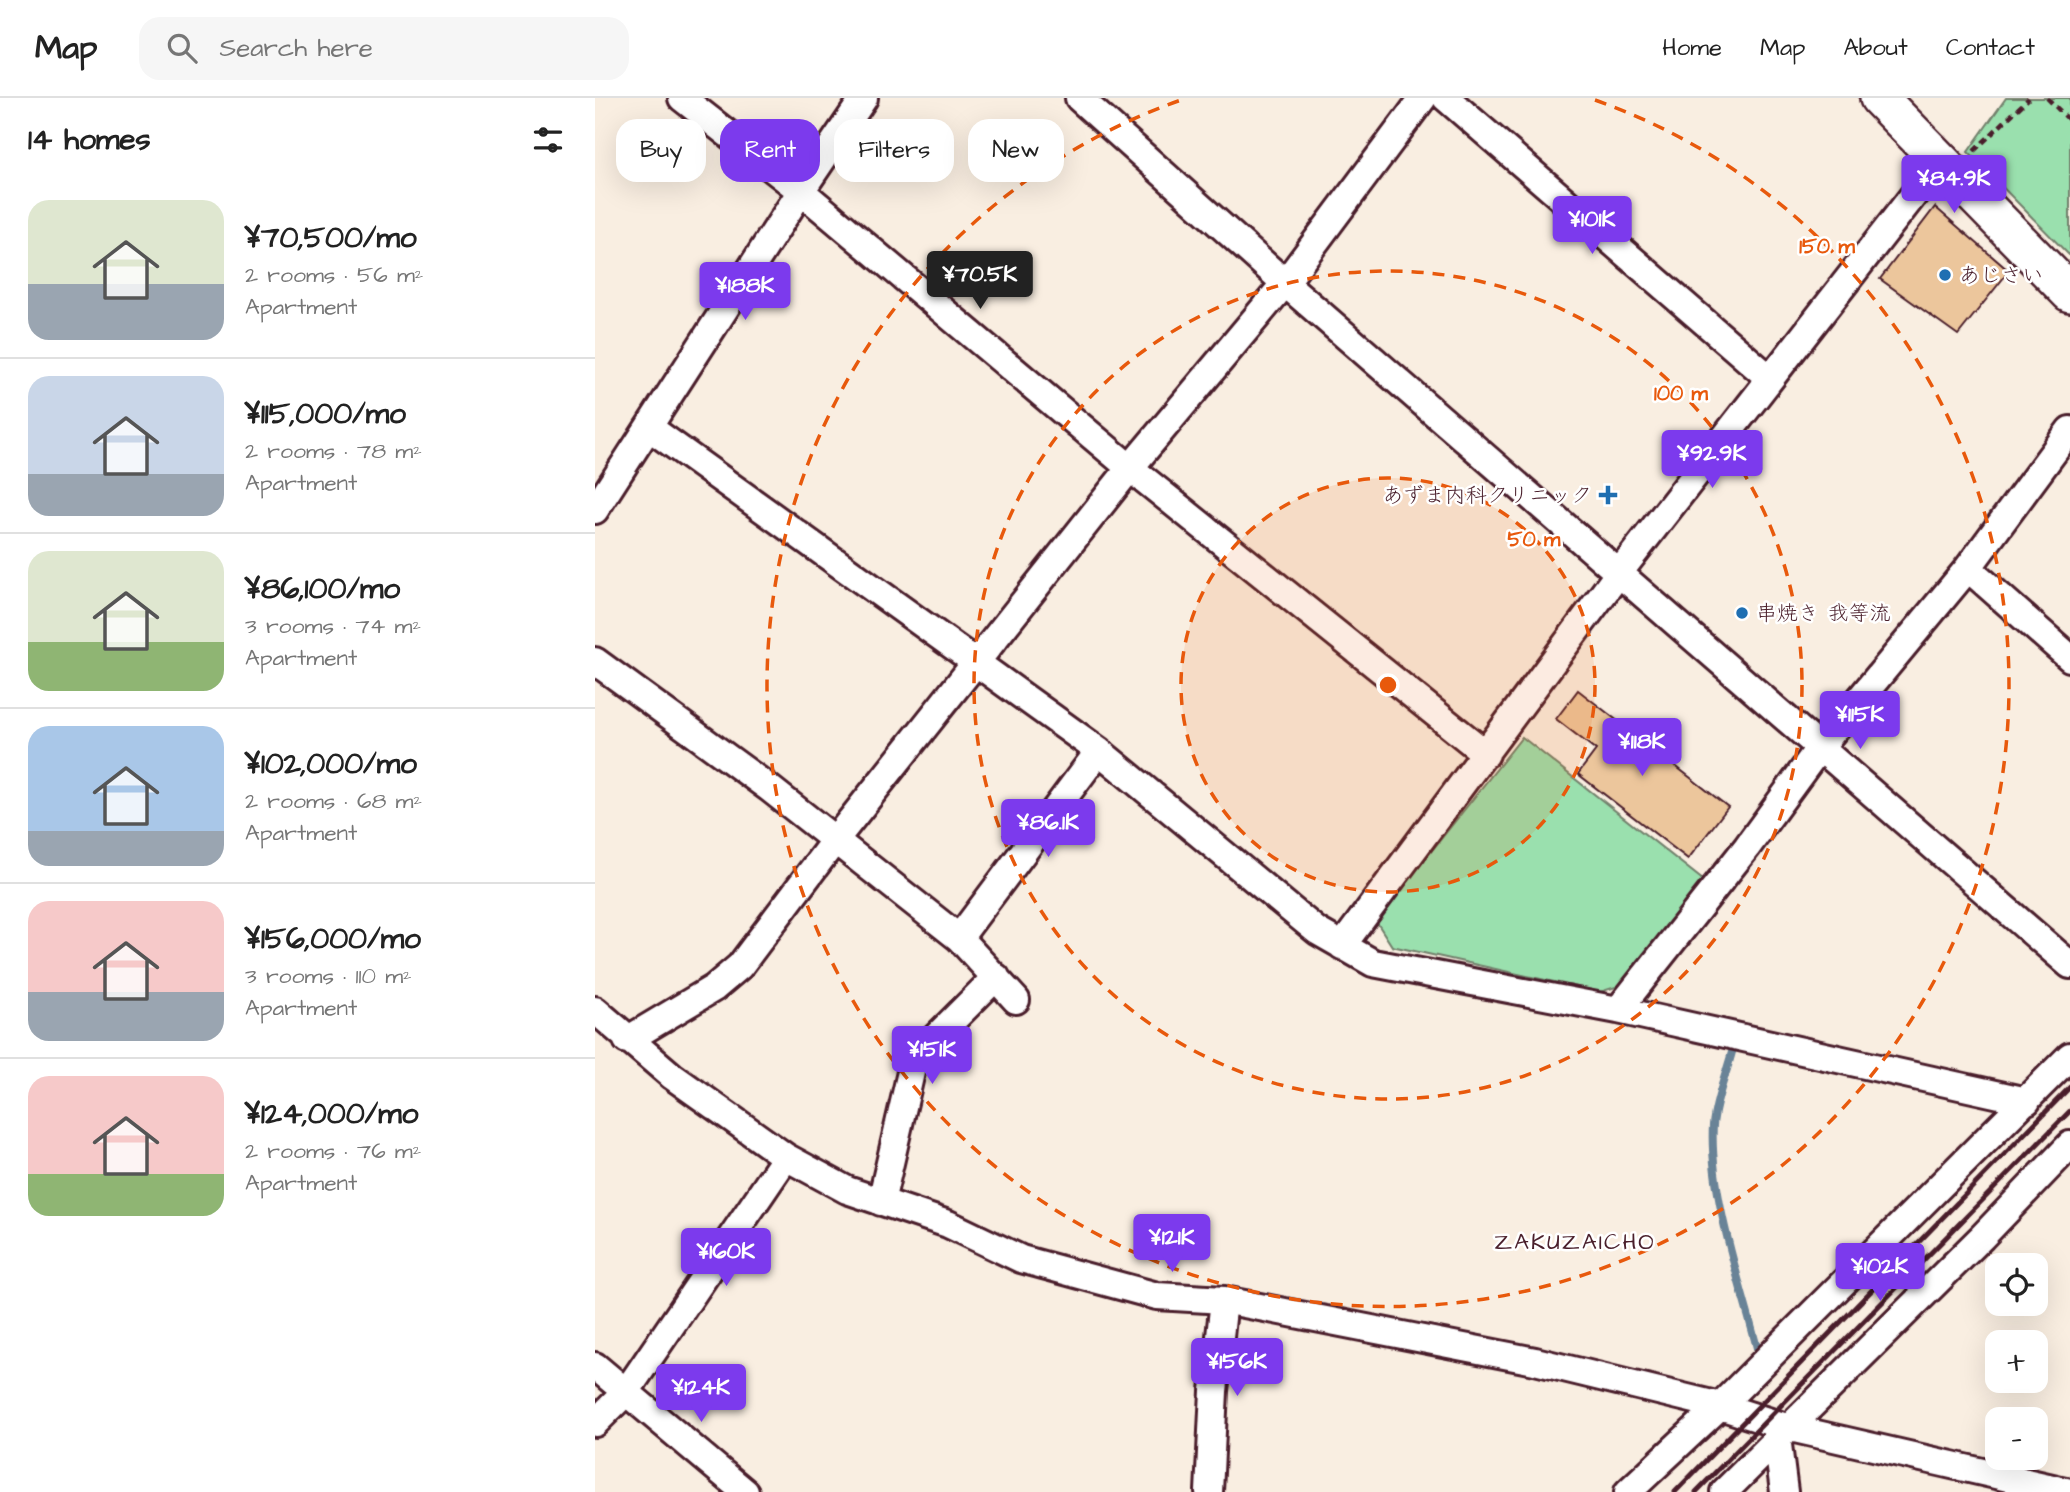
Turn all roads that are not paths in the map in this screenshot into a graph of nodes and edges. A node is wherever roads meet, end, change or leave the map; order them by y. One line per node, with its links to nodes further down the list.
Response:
1 (682, 98): 8 (street)
2 (864, 98): 8 (street)
3 (1079, 98): 9 (street)
4 (1423, 98): 9 (street)
5 (1446, 98): 11 (street)
6 (1879, 98): 7 (street)
7 (1954, 160): 10 (street); 11 (street)
8 (801, 191): 12 (street); 14 (street)
9 (1285, 283): 14 (street); 17 (street)
10 (2070, 293)
11 (1768, 377): 17 (street)
12 (650, 428): 15 (street); 20 (street)
13 (2070, 430): 16 (street)
14 (1130, 468): 20 (street); 23 (street)
15 (595, 510)
16 (1968, 568): 18 (street); 21 (street)
17 (1618, 573): 21 (street); 23 (street)
18 (2070, 658)
19 (595, 661): 24 (street)
20 (977, 664): 22 (street); 24 (street)
21 (1820, 747): 27 (street); 31 (street)
22 (1099, 751): 25 (street); 26 (street)
23 (1486, 754): 26 (street)
24 (835, 840): 25 (street); 32 (street)
25 (959, 938): 28 (street)
26 (1342, 946): 31 (street)
27 (2070, 965)
28 (996, 977): 29 (street); 37 (street)
29 (1016, 1000)
30 (595, 1010): 32 (street)
31 (1618, 1010): 34 (street)
32 (627, 1040): 36 (street)
33 (2070, 1056): 34 (street)
34 (2027, 1101): 41 (street)
35 (2070, 1145): 43 (street)
36 (786, 1157): 37 (street); 40 (street)
37 (881, 1202): 38 (street)
38 (1224, 1300): 41 (street); 46 (street)
39 (595, 1366): 40 (street)
40 (626, 1392): 42 (street); 45 (street)
41 (1720, 1406): 43 (street); 47 (street)
42 (595, 1423)
43 (1781, 1432): 44 (street); 48 (street); 49 (street)
44 (2066, 1489)
45 (745, 1492)
46 (1209, 1492)
47 (1628, 1492)
48 (1724, 1492)
49 (1784, 1492)

